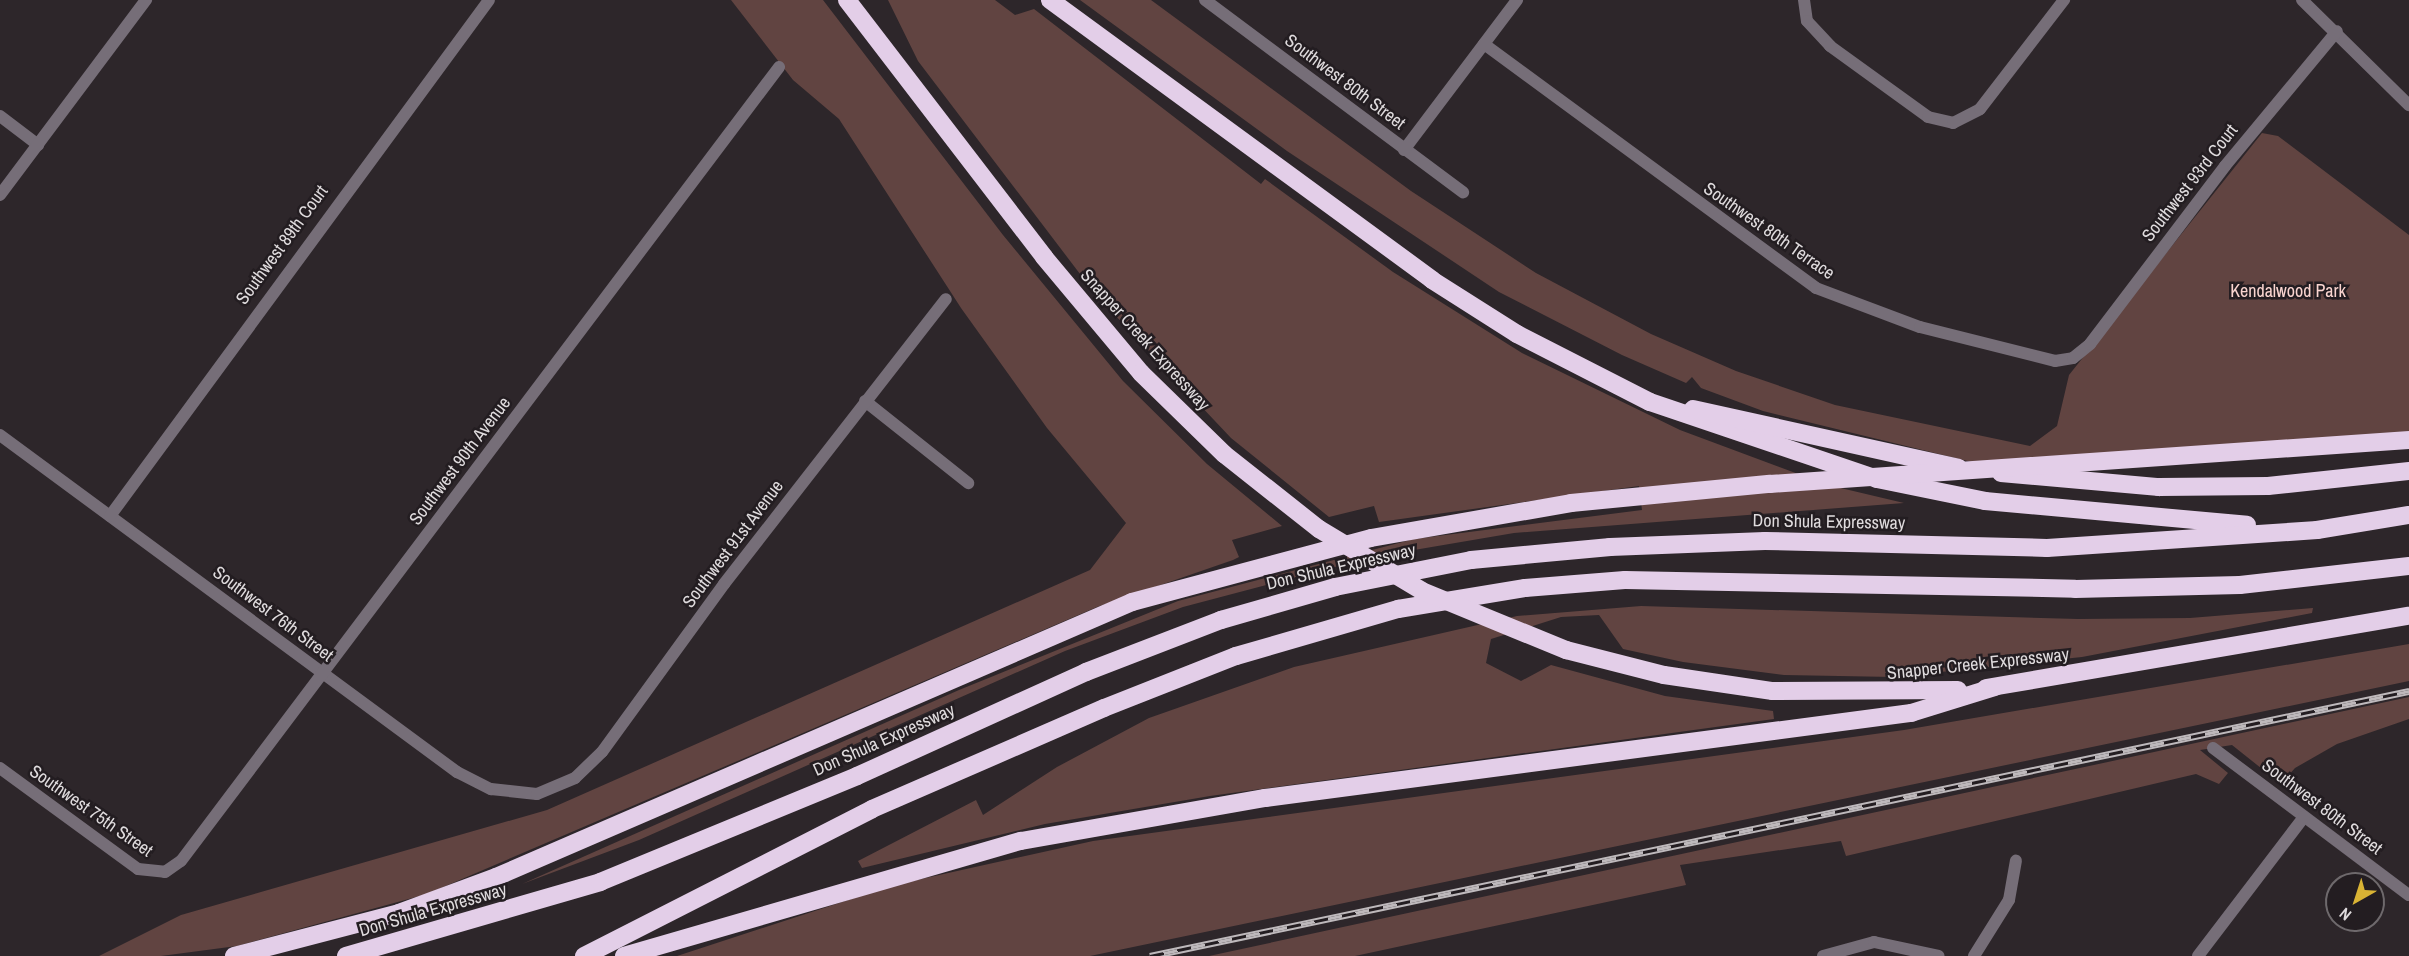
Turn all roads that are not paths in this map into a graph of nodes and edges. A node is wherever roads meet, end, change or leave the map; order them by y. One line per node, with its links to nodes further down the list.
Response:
1 (146, 0): 15 (street)
2 (489, 0): 28 (street, Southwest 89th Court)
3 (847, 0): 33 (highway, Snapper Creek Expressway, bridge)
4 (1050, 0): 22 (highway)
5 (1205, 0): 16 (street, Southwest 80th Street)
6 (1517, 0): 11 (street)
7 (2064, 0): 9 (street)
8 (2302, 0): 10 (street)
9 (1804, 6)
10 (2337, 31): 13 (street); 20 (street, Southwest 93rd Court)
11 (1485, 44): 16 (street); 20 (street, Southwest 80th Terrace)
12 (779, 68): 32 (street, Southwest 90th Avenue)
13 (2409, 105)
14 (0, 116): 15 (street)
15 (38, 145): 18 (street)
16 (1404, 150): 17 (street, Southwest 80th Street)
17 (1463, 192)
18 (0, 195)
19 (946, 299): 21 (street, Southwest 91st Avenue)
20 (2073, 358)
21 (865, 401): 26 (street); 36 (street, Southwest 91st Avenue)
22 (1650, 402): 25 (highway); 29 (highway)
23 (0, 435): 28 (street, Southwest 76th Street)
24 (2409, 440): 41 (highway, bridge)
25 (2409, 471)
26 (968, 483)
27 (2409, 515): 29 (highway, Don Shula Expressway)
28 (110, 516): 32 (street, Southwest 76th Street)
29 (2317, 530): 42 (highway, Don Shula Expressway)
30 (2409, 566): 43 (highway)
31 (2409, 616): 33 (highway, Snapper Creek Expressway)
32 (323, 673): 36 (street, Southwest 76th Street); 39 (street, Southwest 90th Avenue)
33 (1995, 687): 44 (highway)
34 (2213, 748): 37 (street, Southwest 80th Street)
35 (0, 768): 39 (street, Southwest 75th Street)
36 (537, 794)
37 (2304, 817): 40 (street, Southwest 80th Street); 48 (street)
38 (2016, 861): 47 (street)
39 (165, 872)
40 (2409, 895)
41 (234, 956)
42 (346, 956)
43 (584, 956)
44 (624, 956)
45 (1823, 956): 46 (street)
46 (1939, 956)
47 (1974, 956)
48 (2198, 956)

